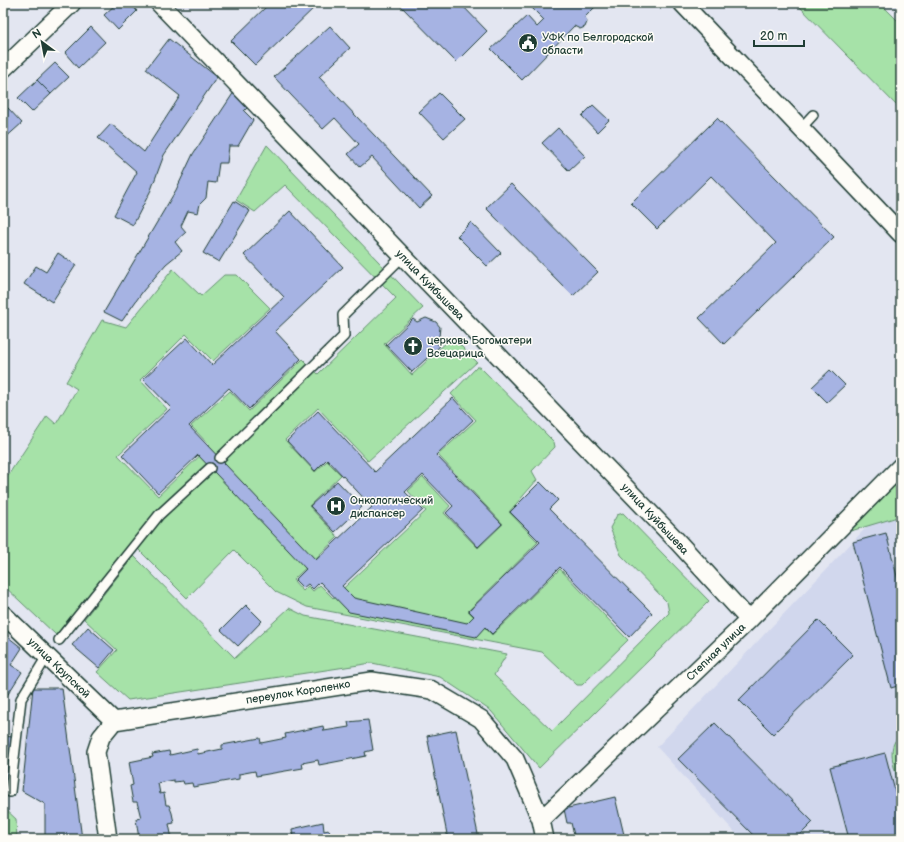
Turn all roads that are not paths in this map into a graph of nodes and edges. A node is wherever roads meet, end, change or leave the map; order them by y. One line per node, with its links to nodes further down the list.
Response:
1 (72, 3): 4 (street)
2 (159, 3): 8 (street, улица Куйбышева)
3 (682, 3): 6 (street)
4 (3, 69)
5 (813, 115): 6 (lane)
6 (802, 127): 7 (street)
7 (901, 234)
8 (403, 256): 9 (lane); 13 (street, улица Куйбышева)
9 (220, 458)
10 (901, 466): 13 (street, Степная улица)
11 (210, 468): 14 (lane)
12 (3, 614): 15 (street, улица Крупской)
13 (749, 620): 18 (street, Степная улица)
14 (59, 640)
15 (46, 656): 16 (street, улица Крупской); 17 (lane)
16 (114, 721): 18 (street, переулок Короленко); 19 (street)
17 (10, 792)
18 (541, 820): 20 (street)
19 (108, 839)
20 (545, 839)

